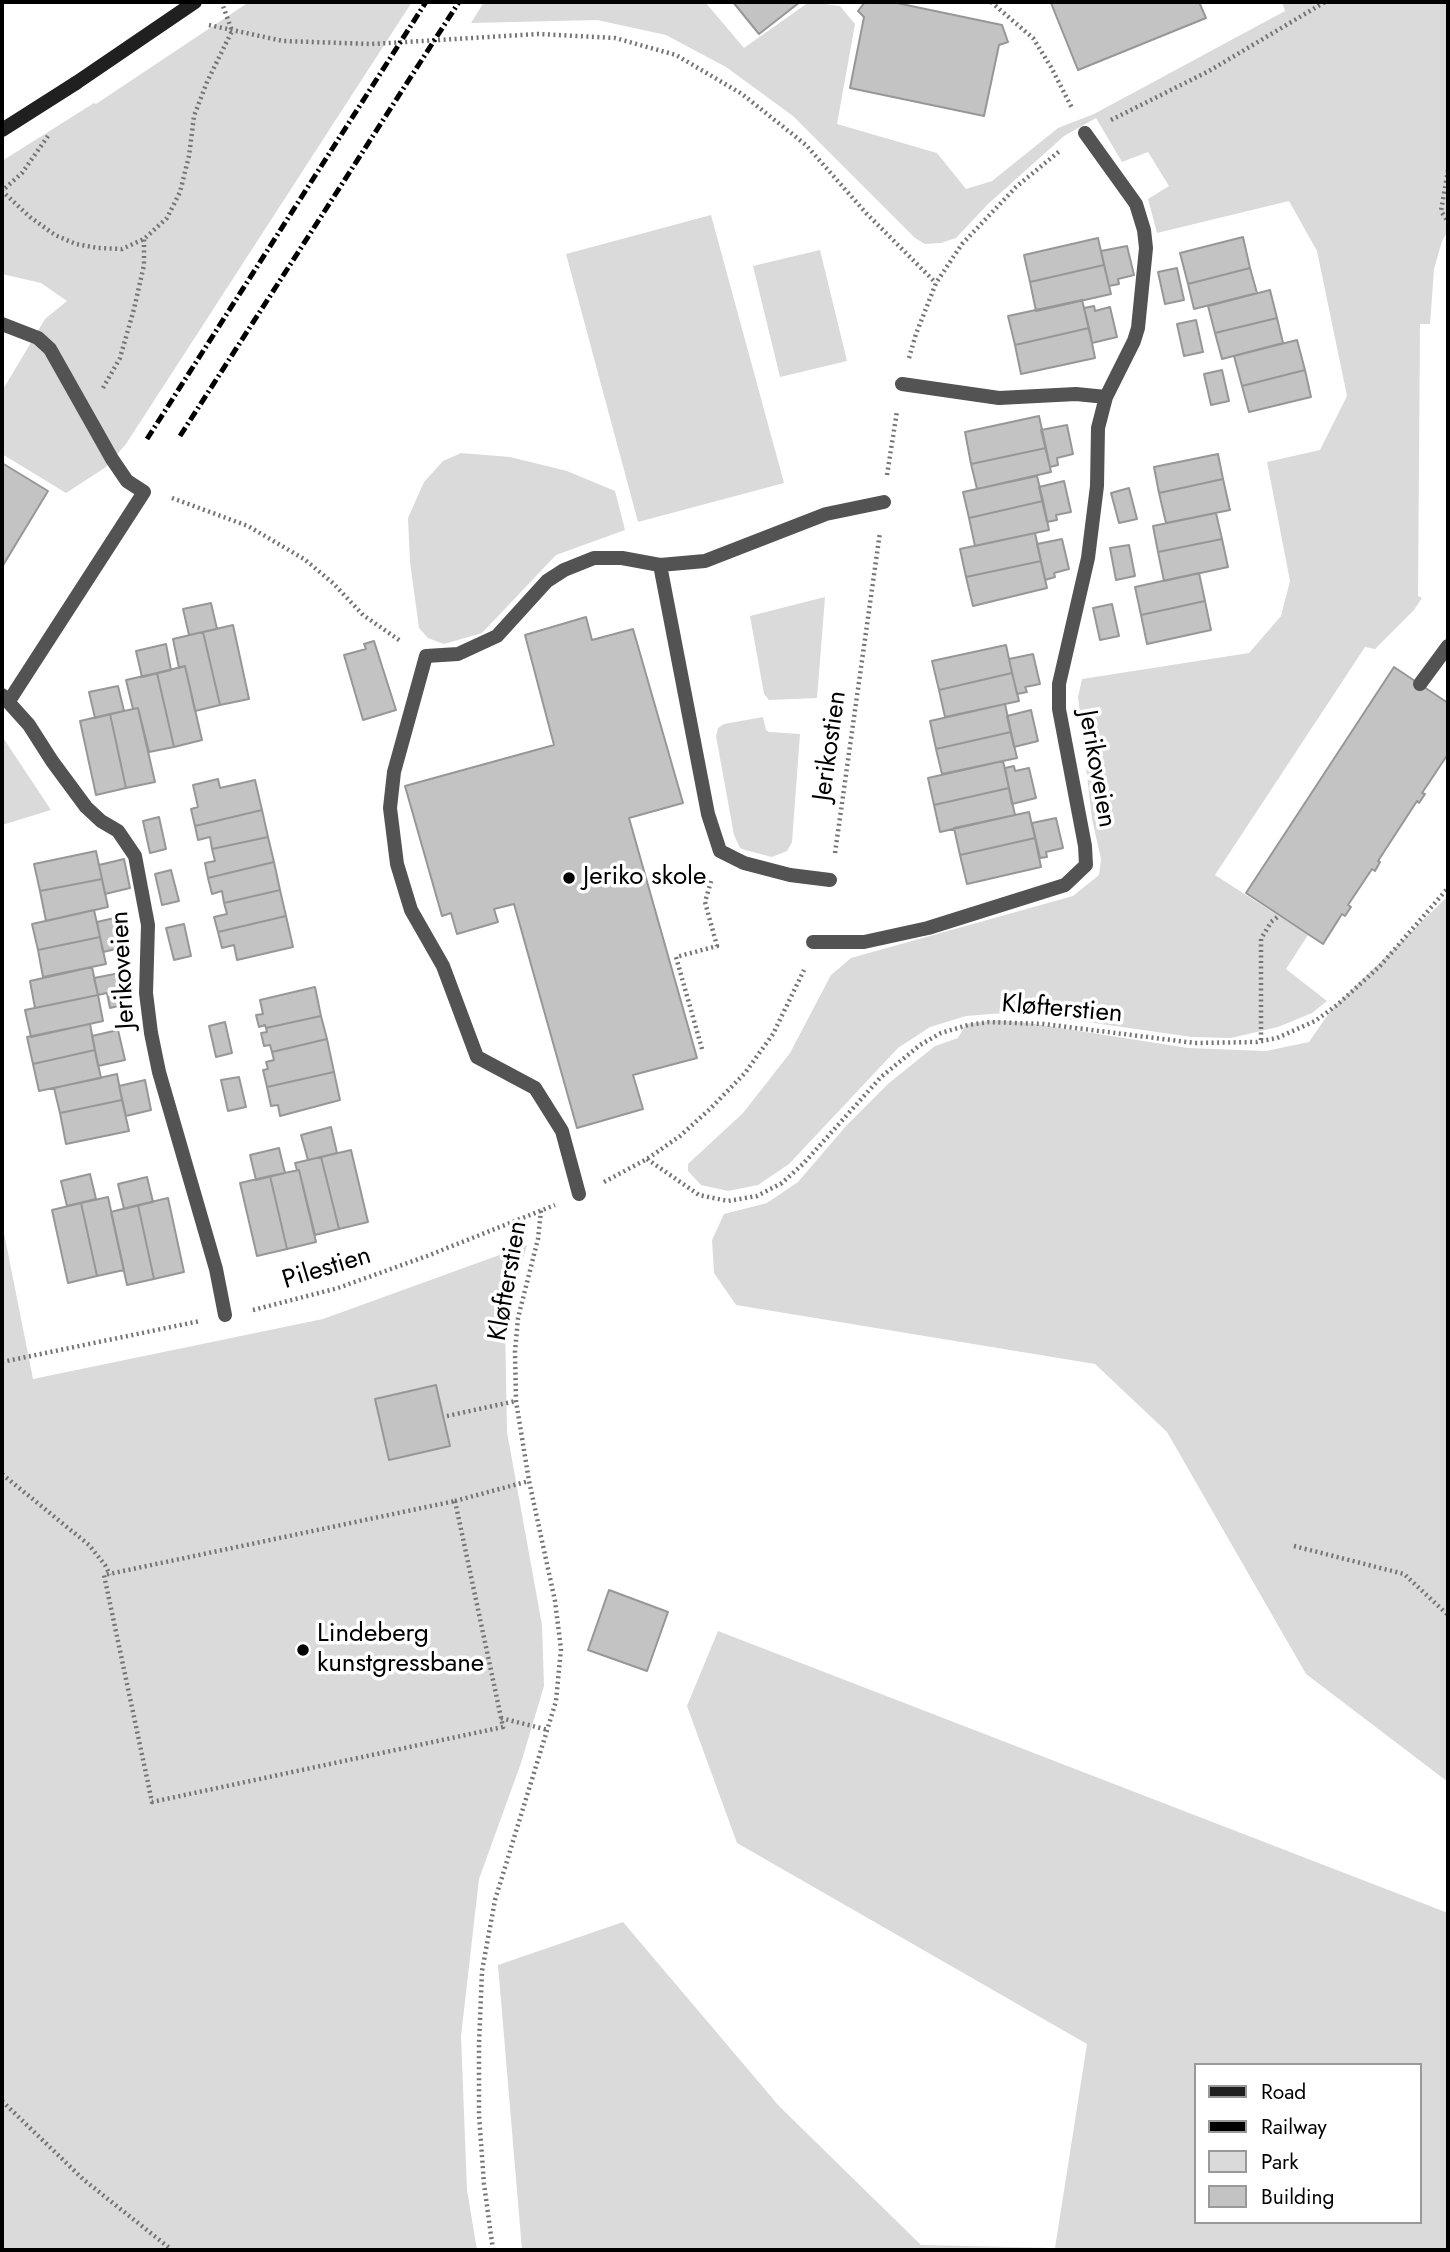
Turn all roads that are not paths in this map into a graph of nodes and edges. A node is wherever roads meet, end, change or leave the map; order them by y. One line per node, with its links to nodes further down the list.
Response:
1 (195, 2): 2 (street, bridge)
2 (2, 130)
3 (1085, 134): 6 (lane, Jerikoveien)
4 (2, 324): 11 (lane, Jerikoveien)
5 (902, 384): 6 (lane)
6 (1106, 397): 13 (lane, Jerikoveien)
7 (884, 502): 8 (lane)
8 (660, 565): 12 (lane); 14 (lane)
9 (1448, 646): 10 (lane)
10 (1420, 684)
11 (5, 698): 15 (lane, Jerikoveien)
12 (830, 880)
13 (813, 942)
14 (579, 1194)
15 (225, 1315)

